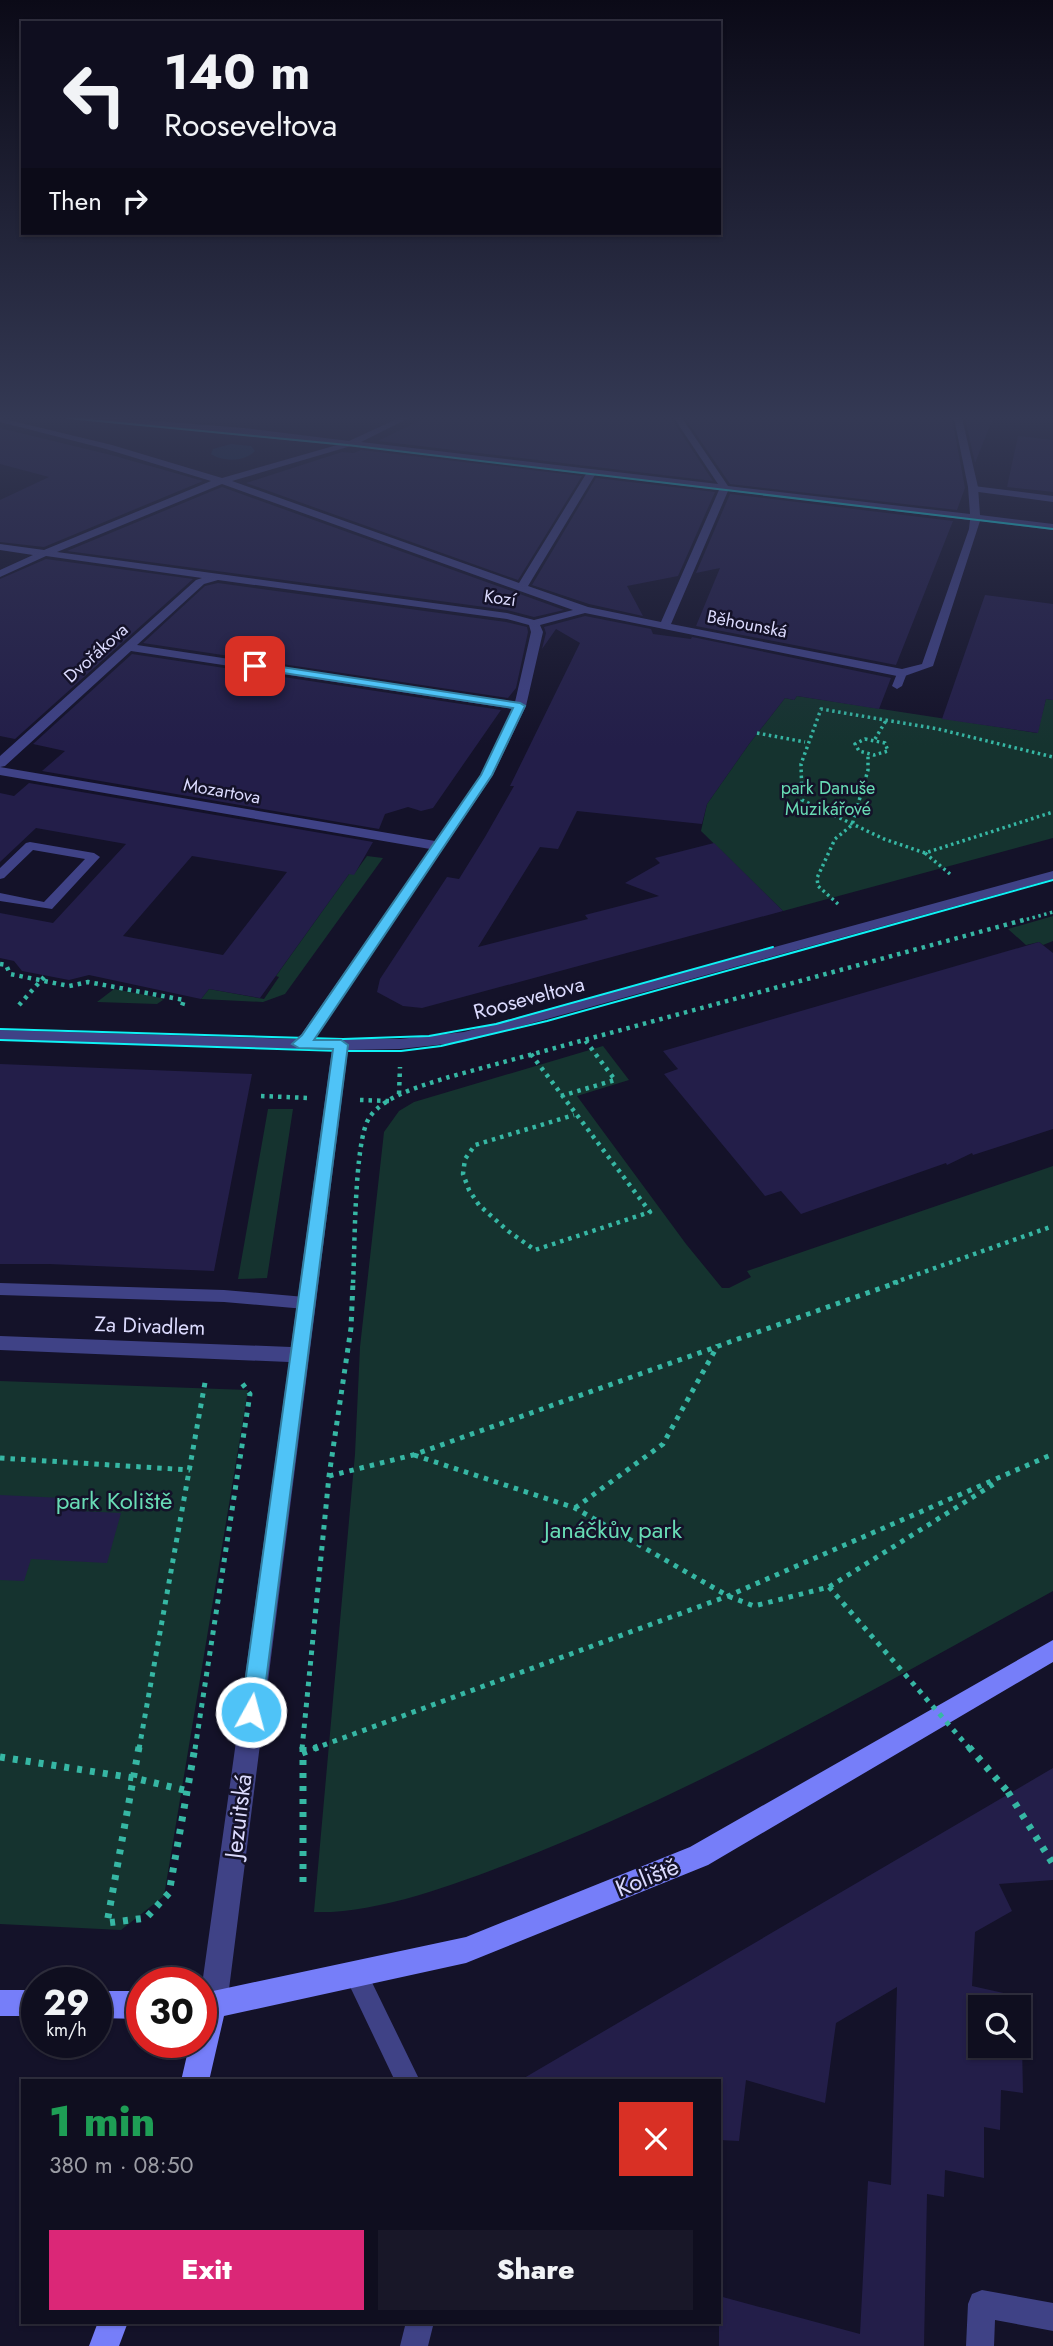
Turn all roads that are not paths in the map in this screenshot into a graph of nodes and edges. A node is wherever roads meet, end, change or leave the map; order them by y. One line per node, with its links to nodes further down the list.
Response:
1 (104, 527): 7 (street)
2 (351, 527): 10 (street, Běhounská)
3 (558, 527): 10 (street)
4 (708, 527): 13 (street)
5 (972, 527): 15 (street)
6 (0, 547): 7 (street, Kozí)
7 (45, 552): 8 (street); 9 (street, Kozí)
8 (0, 574)
9 (219, 576): 12 (street, Kozí); 14 (street, Dvořákova)
10 (521, 588): 11 (street, Běhounská)
11 (585, 610): 12 (street, Běhounská); 13 (street, Běhounská)
12 (534, 623): 17 (street)
13 (664, 627): 15 (street, Běhounská)
14 (129, 647): 17 (street); 18 (street, Dvořákova)
15 (902, 673): 16 (lane)
16 (897, 686)
17 (520, 706): 20 (street)
18 (0, 763)
19 (0, 771): 20 (street, Mozartova)
20 (437, 846): 25 (street)
21 (2, 870): 23 (lane)
22 (1053, 875): 26 (street, Rooseveltova)
23 (0, 897)
24 (0, 1035): 25 (street, Rooseveltova)
25 (299, 1044): 26 (street, Rooseveltova)
26 (341, 1045): 28 (street, Jezuitská)
27 (0, 1289): 28 (lane)
28 (305, 1303): 30 (street, Jezuitská)
29 (0, 1343): 30 (street, Za Divadlem)
30 (298, 1355): 32 (street, Jezuitská)
31 (1053, 1650): 33 (main road, Koliště)
32 (212, 1967)
33 (356, 1974): 36 (main road, Koliště); 39 (lane)
34 (0, 2003): 35 (main road)
35 (21, 2003)
36 (217, 2003)
37 (199, 2058): 38 (main road)
38 (195, 2079)
39 (407, 2079)
40 (1053, 2318): 45 (lane)
41 (112, 2324): 43 (main road)
42 (419, 2324): 44 (lane)
43 (104, 2346)
44 (414, 2346)
45 (980, 2346)

